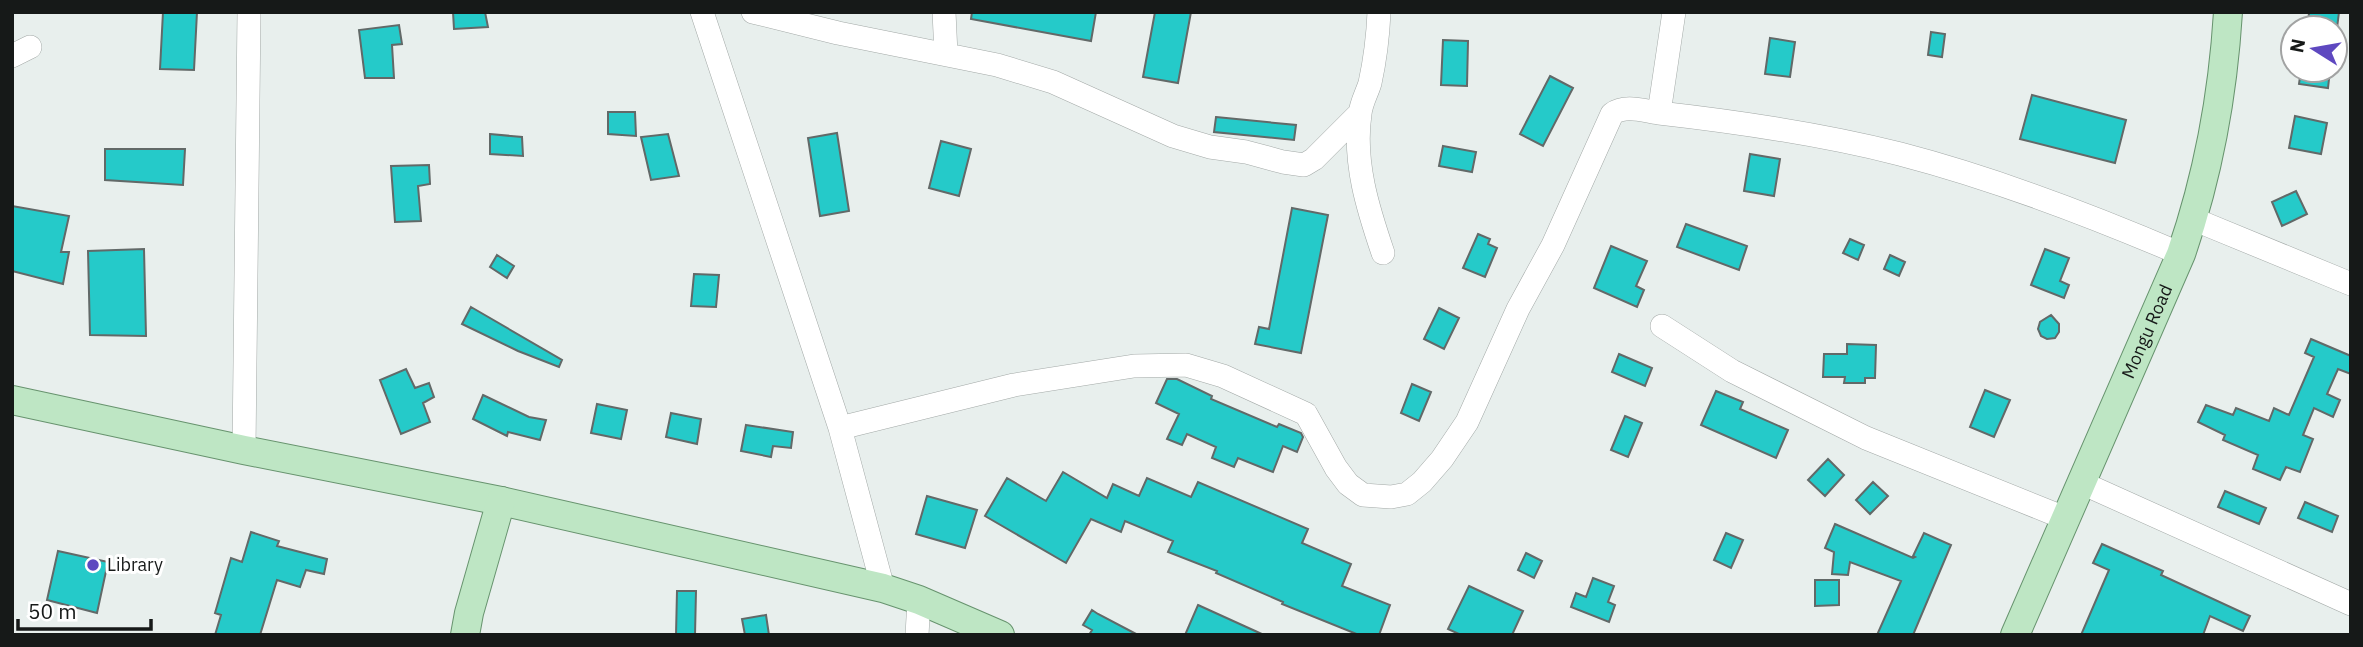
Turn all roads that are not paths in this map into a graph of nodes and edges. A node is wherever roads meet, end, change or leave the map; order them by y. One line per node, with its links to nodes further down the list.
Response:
1 (249, 12): 18 (street)
2 (702, 12): 17 (street)
3 (754, 12): 8 (street)
4 (944, 12): 8 (street)
5 (1379, 12): 9 (street)
6 (1674, 12): 10 (street)
7 (2228, 12): 11 (main road, Mongu Road)
8 (946, 54): 9 (street)
9 (1360, 113): 12 (street)
10 (1659, 113): 13 (street); 17 (street)
11 (2193, 219): 13 (main road, Mongu Road); 14 (street)
12 (1383, 253)
13 (2181, 254): 19 (main road, Mongu Road)
14 (2351, 284)
15 (1662, 326): 21 (street)
16 (12, 400): 18 (main road)
17 (840, 428): 22 (street)
18 (244, 450): 20 (main road)
19 (2082, 483): 21 (main road, Mongu Road); 24 (street)
20 (501, 501): 22 (main road); 25 (main road)
21 (2067, 519): 28 (main road, Mongu Road)
22 (883, 588): 23 (main road)
23 (919, 600): 26 (street); 27 (main road)
24 (2351, 604)
25 (465, 635)
26 (916, 635)
27 (1000, 635)
28 (2015, 635)

